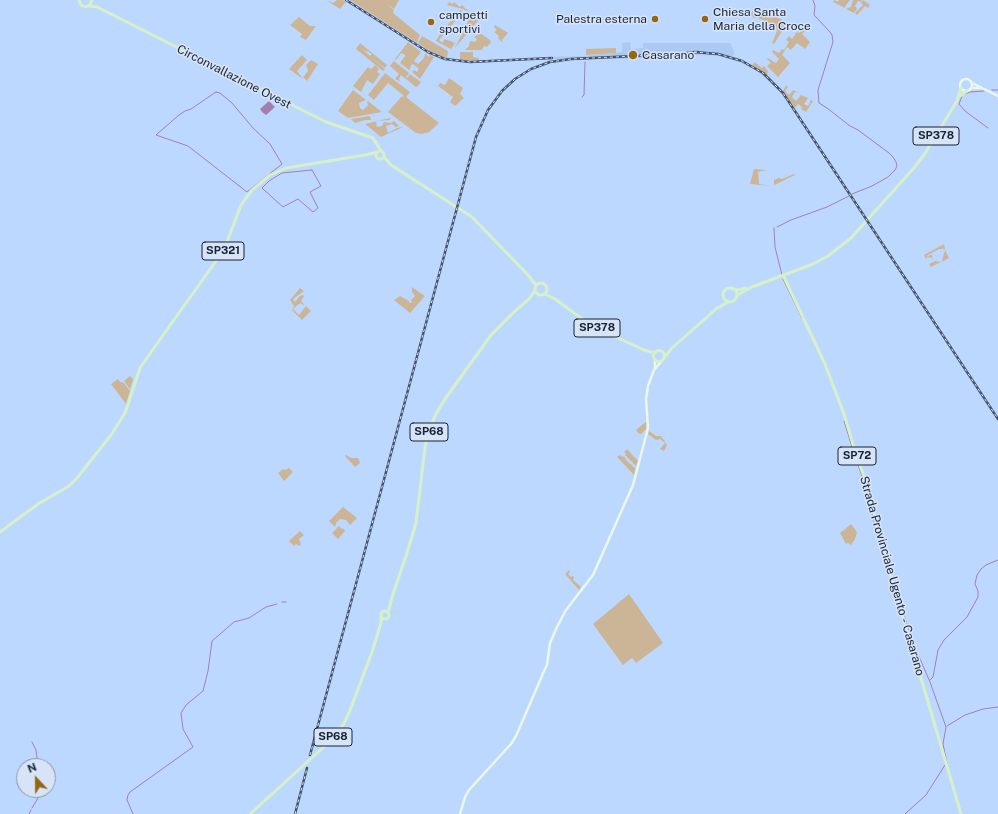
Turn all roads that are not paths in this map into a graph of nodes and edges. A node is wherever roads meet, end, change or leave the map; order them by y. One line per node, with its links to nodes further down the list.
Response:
1 (79, 1): 3 (main road, Circonvallazione Ovest)
2 (92, 1): 3 (main road); 4 (main road)
3 (89, 6): 4 (main road, Circonvallazione Ovest)
4 (97, 7): 12 (main road, Circonvallazione Ovest)
5 (971, 82): 6 (main road); 7 (main road); 8 (main road)
6 (961, 88): 9 (main road); 11 (main road, SP378)
7 (971, 88): 8 (main road); 9 (main road, SP378)
8 (987, 90): 10 (main road)
9 (967, 91): 11 (main road, SP378)
10 (998, 96)
11 (956, 101): 21 (main road, SP378)
12 (379, 151): 13 (main road, SP321); 14 (main road, SP378); 15 (main road)
13 (365, 155): 15 (main road); 41 (main road, SP321)
14 (384, 157): 15 (main road); 16 (main road, SP378)
15 (378, 158): 16 (main road, SP378)
16 (391, 165): 17 (main road, SP378)
17 (528, 275): 19 (main road, SP378); 20 (main road, SP378)
18 (783, 275): 50 (main road, Strada Provinciale Ugento - Casarano / SP72)
19 (540, 283): 20 (main road); 22 (main road, SP378)
20 (536, 285): 24 (main road)
21 (752, 287): 23 (main road, SP378); 27 (main road, SP378)
22 (547, 289): 26 (main road); 30 (main road, SP378)
23 (734, 289): 27 (main road); 28 (main road, SP378)
24 (535, 291): 25 (main road); 29 (main road, SP68)
25 (539, 294): 26 (main road, SP378); 29 (main road, SP68)
26 (545, 294): 30 (main road, SP378)
27 (737, 295): 31 (main road, SP378)
28 (723, 298): 31 (main road); 32 (main road, SP378)
29 (529, 299): 42 (main road, SP68)
30 (555, 299): 34 (main road, SP378)
31 (728, 302): 32 (main road, SP378)
32 (716, 309): 33 (main road, SP378)
33 (672, 348): 36 (main road, SP378); 38 (main road, SP378)
34 (644, 350): 35 (main road, SP378); 37 (main road, SP378)
35 (656, 352): 36 (main road, SP378); 37 (main road)
36 (662, 352): 38 (main road)
37 (654, 358): 39 (main road, SP378); 40 (main road)
38 (664, 358): 39 (main road, SP378)
39 (661, 362): 40 (main road)
40 (654, 370): 49 (main road)
41 (0, 532)
42 (393, 594): 43 (main road, SP68); 44 (main road, SP68)
43 (383, 611): 44 (main road); 45 (main road, SP68)
44 (388, 613): 46 (main road, SP68)
45 (381, 616): 46 (main road); 47 (main road, SP68)
46 (387, 618): 47 (main road, SP68)
47 (378, 634): 48 (main road, SP68)
48 (250, 814)
49 (460, 814)
50 (961, 814)

